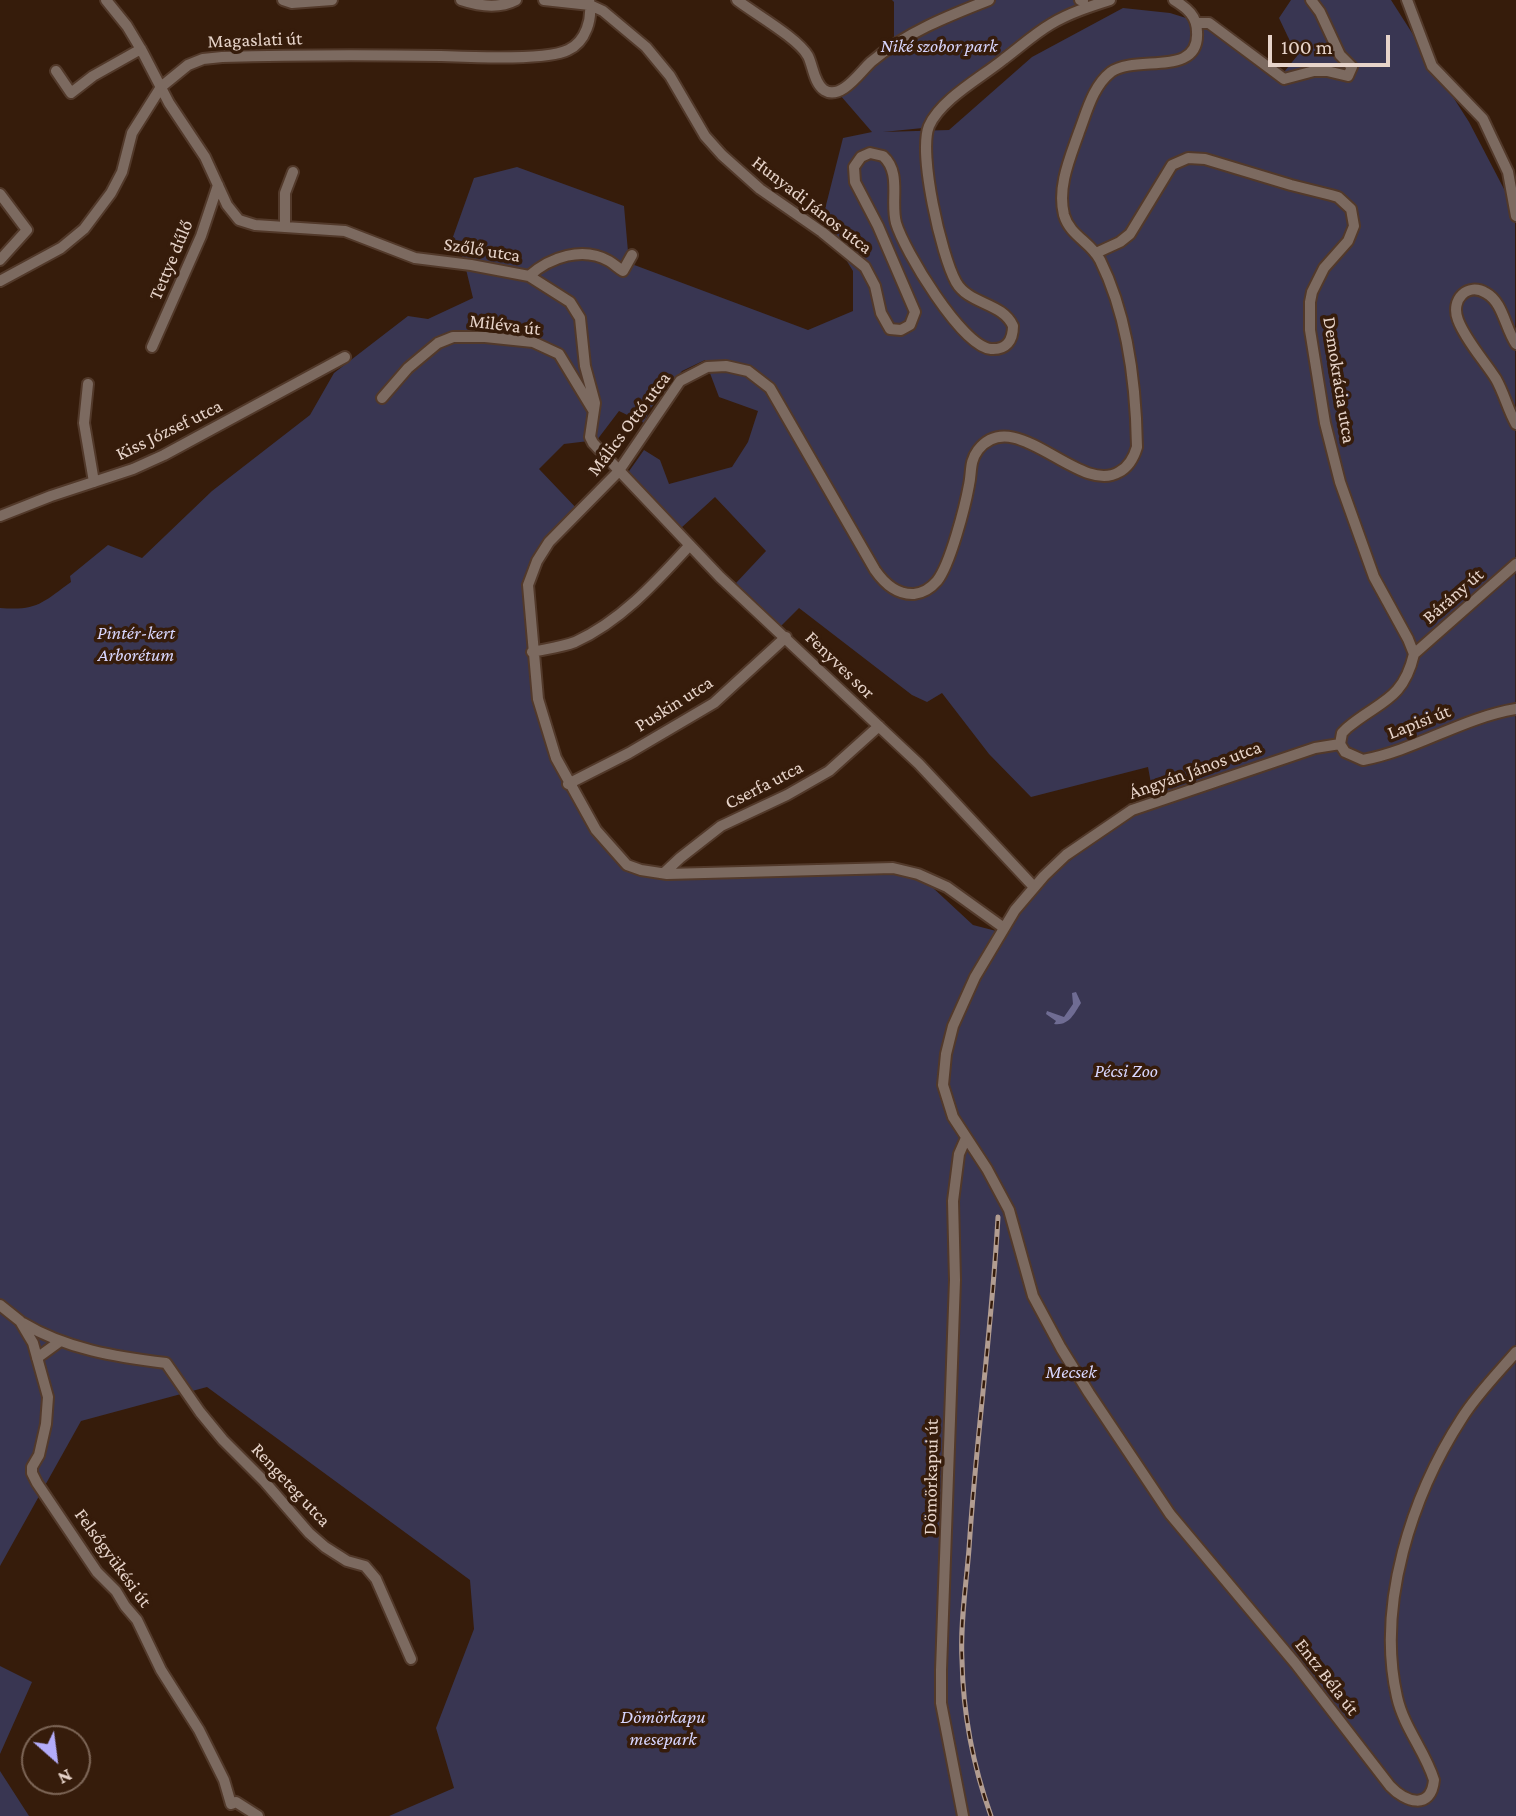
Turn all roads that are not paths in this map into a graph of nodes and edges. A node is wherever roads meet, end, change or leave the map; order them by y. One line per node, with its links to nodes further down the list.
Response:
1 (106, 0): 16 (street, Szőlő utca)
2 (283, 0): 3 (street)
3 (332, 0)
4 (461, 0): 5 (street)
5 (516, 0)
6 (544, 0): 13 (street, Hunyadi János utca)
7 (737, 0): 8 (street)
8 (989, 0)
9 (1111, 0): 14 (street, Hunyadi János utca)
10 (1174, 0): 15 (street)
11 (1311, 0): 15 (street)
12 (1407, 0): 22 (street)
13 (590, 3): 14 (street, Hunyadi János utca); 18 (street, Magaslati út)
14 (1082, 3)
15 (1196, 23): 24 (street)
16 (141, 49): 17 (street); 18 (street, Szőlő utca)
17 (56, 71)
18 (162, 87): 20 (street, Szőlő utca); 28 (street, Magaslati út)
19 (293, 172): 23 (street)
20 (218, 185): 23 (street, Szőlő utca); 30 (street, Tettye dűlő)
21 (0, 194): 26 (street)
22 (1516, 216)
23 (285, 227): 27 (street, Szőlő utca)
24 (1096, 253): 36 (street, Málics Ottó utca); 43 (street, Demokrácia utca)
25 (632, 255): 27 (street)
26 (0, 260)
27 (529, 276): 33 (street, Szőlő utca)
28 (0, 281)
29 (1516, 344): 35 (street)
30 (152, 347)
31 (345, 357): 37 (street, Kiss József utca)
32 (88, 384): 37 (street)
33 (586, 391): 34 (street, Miléva út); 36 (street, Miléva út)
34 (382, 398)
35 (1516, 424)
36 (618, 472): 39 (street, Fenyves sor); 42 (street, Málics Ottó utca)
37 (94, 482): 38 (street, Kiss József utca)
38 (0, 516)
39 (689, 546): 41 (street, Fenyves sor); 42 (street)
40 (1516, 564): 43 (street, Bárány út)
41 (786, 637): 45 (street, Fenyves sor); 47 (street, Puskin utca)
42 (532, 652): 47 (street, Málics Ottó utca)
43 (1413, 654): 46 (street)
44 (1516, 709): 46 (street, Lapisi út)
45 (879, 726): 48 (street, Cserfa utca); 49 (street, Fenyves sor)
46 (1340, 744): 49 (street, Ángyán János utca)
47 (568, 784): 48 (street, Málics Ottó utca)
48 (664, 873): 50 (street, Málics Ottó utca)
49 (1034, 887): 50 (street, Ángyán János utca)
50 (1004, 928): 51 (street, Ángyán János utca)
51 (966, 1139): 55 (street, Entz Béla út); 61 (street, Dömörkapui út)
52 (0, 1306): 53 (street, Felsőgyükési út)
53 (20, 1321): 54 (street); 56 (street, Felsőgyükési út)
54 (59, 1342): 56 (street); 57 (street, Rengeteg utca)
55 (1516, 1352)
56 (37, 1358): 58 (street, Felsőgyükési út)
57 (411, 1659)
58 (231, 1804): 59 (street); 60 (street)
59 (227, 1816)
60 (258, 1816)
61 (963, 1816)

